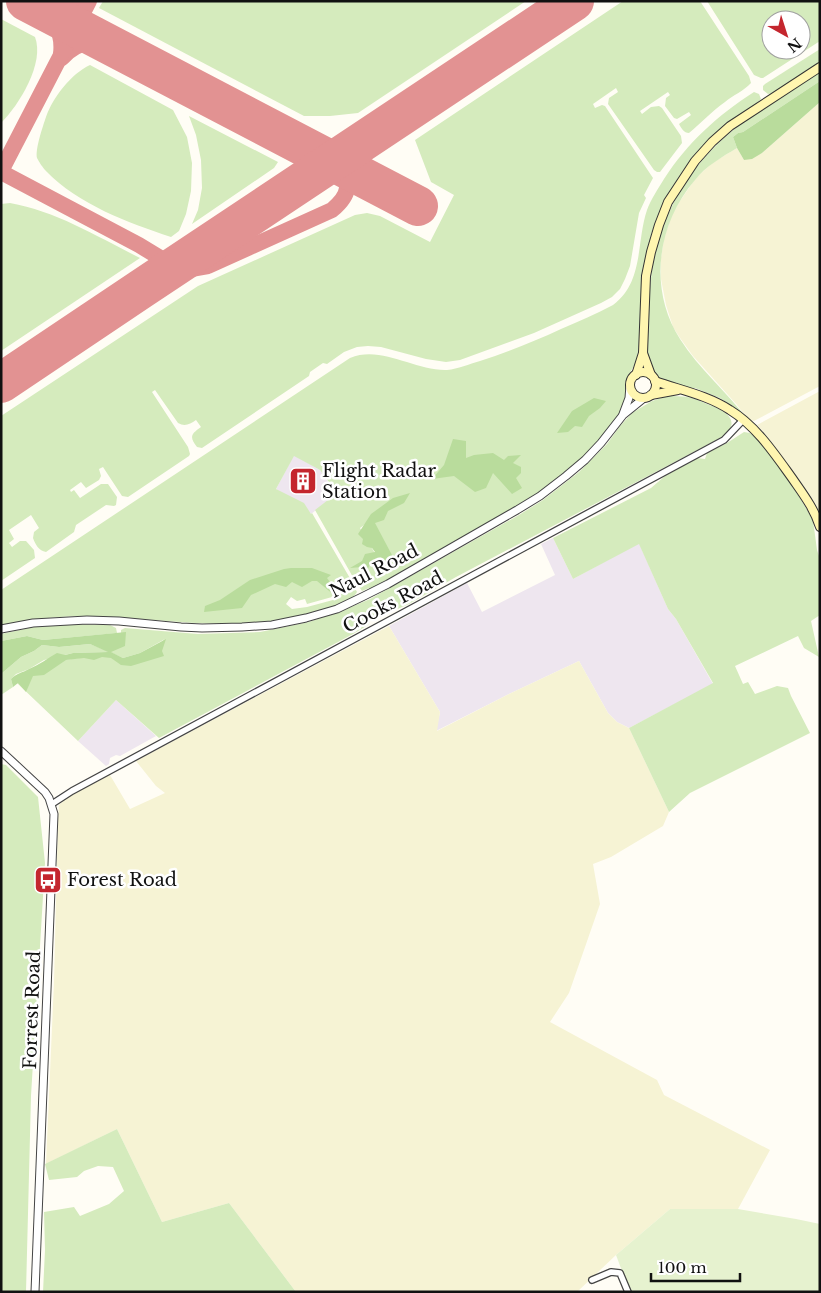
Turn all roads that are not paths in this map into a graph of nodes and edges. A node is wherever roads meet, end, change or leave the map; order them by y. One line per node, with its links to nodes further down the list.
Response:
1 (820, 67): 2 (main road)
2 (643, 353): 3 (main road); 4 (main road)
3 (636, 375): 4 (main road); 5 (main road)
4 (653, 378): 6 (main road, Naul Road); 7 (main road)
5 (630, 385): 7 (main road); 8 (street, Naul Road)
6 (680, 390): 7 (main road, Naul Road); 9 (main road, Naul Road)
7 (647, 397): 8 (street, Naul Road)
8 (623, 415): 11 (street, Naul Road)
9 (743, 420): 10 (main road, Naul Road); 13 (street, Cooks Road)
10 (820, 527)
11 (1, 629)
12 (1, 751): 13 (street)
13 (52, 804): 15 (street, Forrest Road)
14 (592, 1280): 16 (street)
15 (35, 1292)
16 (628, 1292)

